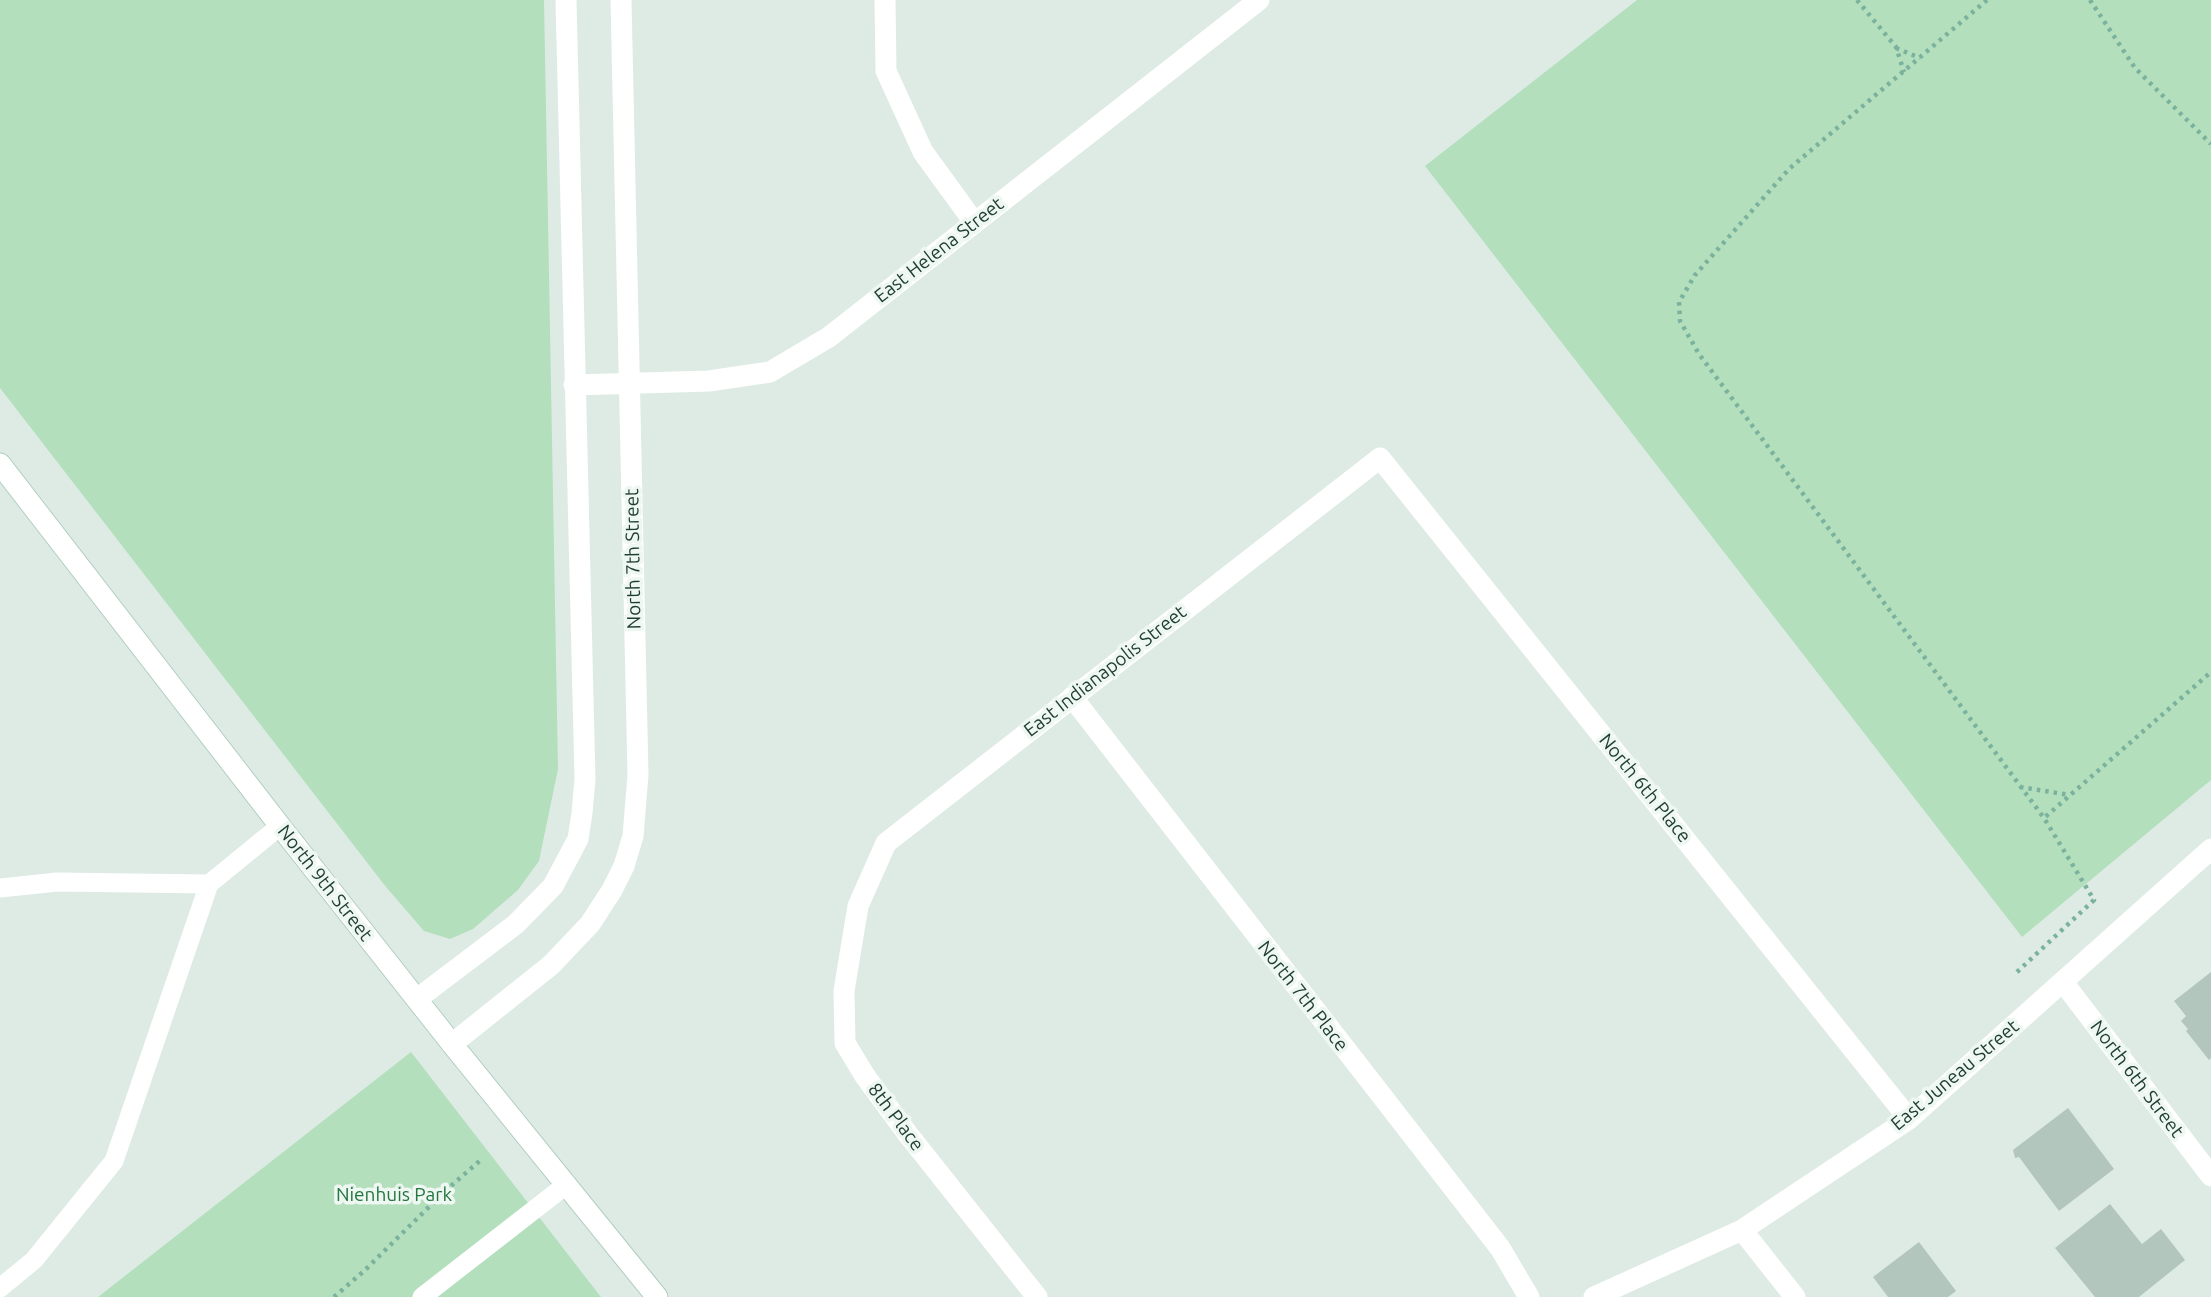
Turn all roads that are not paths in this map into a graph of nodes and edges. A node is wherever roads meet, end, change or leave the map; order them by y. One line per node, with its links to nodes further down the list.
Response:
1 (566, 0): 7 (street)
2 (621, 0): 6 (street, North 7th Street)
3 (885, 0): 5 (street)
4 (1259, 0): 5 (street, East Helena Street)
5 (974, 222): 6 (street, East Helena Street)
6 (629, 384): 7 (street, East Helena Street); 18 (street, North 7th Street)
7 (574, 385): 17 (street)
8 (1380, 458): 10 (street, East Indianapolis Street); 19 (street, North 6th Place)
9 (0, 464): 11 (street, North 9th Street)
10 (1072, 697): 15 (street, East Indianapolis Street); 27 (street, North 7th Place)
11 (280, 826): 13 (lane); 17 (street, North 9th Street)
12 (2211, 849): 16 (street, East Juneau Street)
13 (209, 884): 14 (lane); 23 (lane)
14 (0, 888)
15 (858, 906): 26 (street, 8th Place)
16 (2063, 982): 19 (street, East Juneau Street); 20 (street, North 6th Street)
17 (417, 999): 18 (street, North 9th Street)
18 (452, 1044): 21 (street, North 9th Street)
19 (1909, 1119): 22 (street, East Juneau Street)
20 (2211, 1176)
21 (566, 1185): 24 (lane); 25 (street, North 9th Street)
22 (1742, 1230): 28 (street, East Juneau Street); 29 (street)
23 (0, 1288)
24 (422, 1297)
25 (657, 1297)
26 (1037, 1297)
27 (1529, 1297)
28 (1594, 1297)
29 (1795, 1297)

